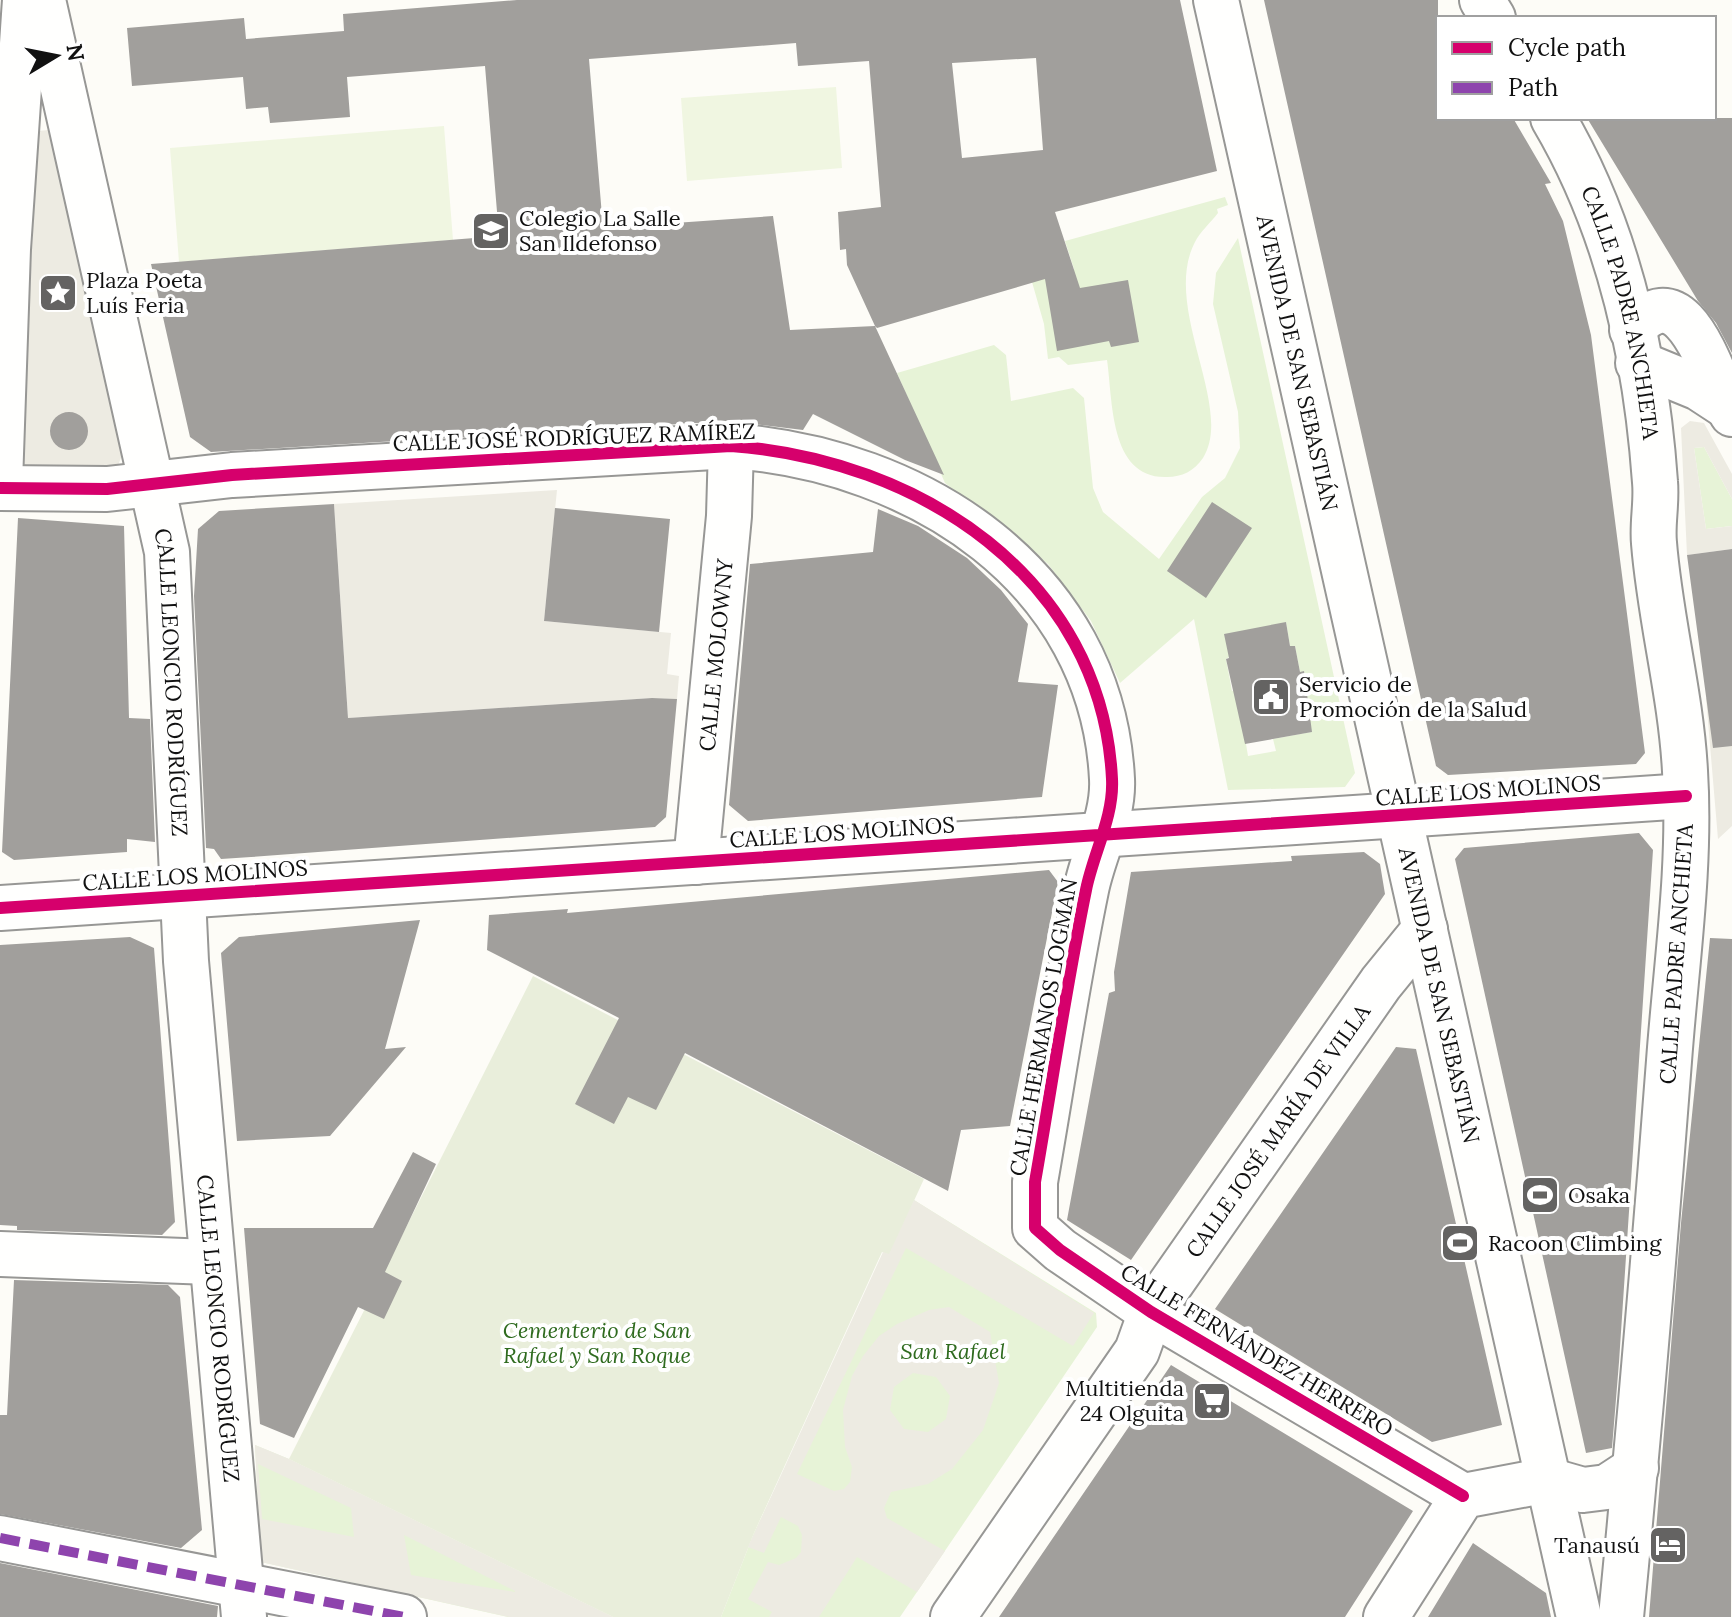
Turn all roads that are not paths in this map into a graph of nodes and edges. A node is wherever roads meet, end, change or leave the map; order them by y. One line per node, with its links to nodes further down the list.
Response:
1 (25, 0): 5 (street)
2 (43, 0): 10 (street, CALLE LEONCIO RODRÍGUEZ)
3 (1216, 0): 12 (street, AVENIDA DE SAN SEBASTIÁN)
4 (1554, 120): 6 (street, CALLE PADRE ANCHIETA)
5 (4, 249): 9 (street)
6 (1635, 346): 7 (street); 7 (street); 11 (street, CALLE PADRE ANCHIETA)
7 (1730, 410)
8 (731, 446): 10 (street, CALLE JOSÉ RODRÍGUEZ RAMÍREZ); 13 (street, CALLE JOSÉ RODRÍGUEZ RAMÍREZ); 14 (street, CALLE MOLOWNY)
9 (0, 486): 10 (street, CALLE JOSÉ RODRÍGUEZ RAMÍREZ)
10 (153, 486): 15 (street, CALLE LEONCIO RODRÍGUEZ)
11 (1686, 796): 12 (street, CALLE LOS MOLINOS); 22 (street, CALLE PADRE ANCHIETA)
12 (1399, 817): 13 (street, CALLE LOS MOLINOS); 17 (street, AVENIDA DE SAN SEBASTIÁN)
13 (1102, 835): 14 (street, CALLE LOS MOLINOS); 18 (street, CALLE HERMANOS LOGMAN)
14 (696, 862): 15 (street, CALLE LOS MOLINOS)
15 (182, 895): 16 (street, CALLE LOS MOLINOS); 20 (street, CALLE LEONCIO RODRÍGUEZ)
16 (0, 908)
17 (1425, 929): 21 (street, CALLE JOSÉ MARÍA DE VILLA); 23 (street, AVENIDA DE SAN SEBASTIÁN)
18 (1035, 1228): 21 (street, CALLE FERNÁNDEZ HERRERO)
19 (0, 1254): 20 (street)
20 (210, 1262): 26 (street, CALLE LEONCIO RODRÍGUEZ)
21 (1151, 1312): 24 (street, CALLE FERNÁNDEZ HERRERO); 28 (street, CALLE JOSÉ MARÍA DE VILLA)
22 (1636, 1468): 23 (street); 31 (street, CALLE PADRE ANCHIETA)
23 (1548, 1480): 24 (street); 30 (street, AVENIDA DE SAN SEBASTIÁN)
24 (1463, 1496): 29 (street)
25 (0, 1538): 26 (street)
26 (242, 1601): 27 (street)
27 (404, 1617)
28 (953, 1617)
29 (1386, 1617)
30 (1579, 1617)
31 (1621, 1617)

